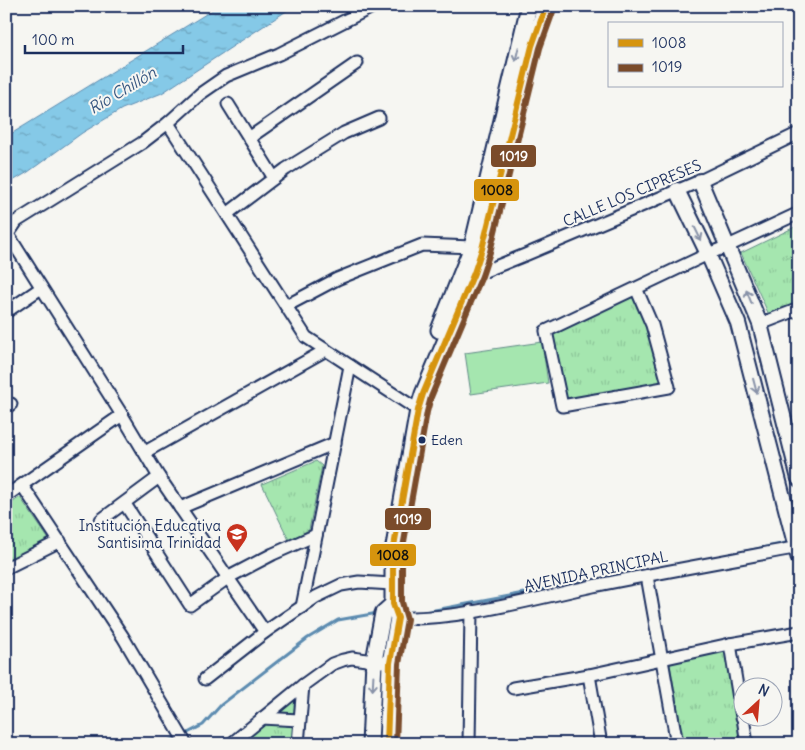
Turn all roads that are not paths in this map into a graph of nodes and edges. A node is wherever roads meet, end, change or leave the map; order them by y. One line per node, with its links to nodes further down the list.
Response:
1 (374, 6): 7 (street)
2 (529, 6): 17 (main road, one-way to 17)
3 (546, 6): 19 (main road)
4 (357, 63): 9 (street)
5 (228, 104): 9 (street)
6 (379, 118): 10 (street)
7 (168, 123): 14 (street); 15 (street)
8 (799, 134): 11 (street, CALLE LOS CIPRESES)
9 (249, 138): 10 (street)
10 (274, 178): 14 (street)
11 (700, 181): 12 (street, CALLE LOS CIPRESES); 16 (street)
12 (677, 190): 18 (street, one-way to 18); 19 (street, CALLE LOS CIPRESES)
13 (799, 213): 16 (street)
14 (227, 214): 22 (street)
15 (7, 236): 20 (street)
16 (728, 246): 18 (street); 25 (street, one-way to 16)
17 (472, 247): 22 (street); 28 (main road)
18 (708, 254): 21 (street); 40 (street, one-way to 40)
19 (474, 273): 28 (main road)
20 (41, 288): 24 (street); 30 (street)
21 (636, 288): 21 (street)
22 (286, 306): 26 (street)
23 (799, 309): 25 (street)
24 (6, 312)
25 (760, 324): 34 (street)
26 (326, 350): 27 (street); 32 (street)
27 (350, 366): 29 (street); 31 (street)
28 (422, 394): 29 (main road)
29 (418, 410): 47 (main road)
30 (122, 415): 32 (street); 35 (street)
31 (334, 443): 38 (street); 41 (street)
32 (145, 452): 33 (street)
33 (160, 477): 37 (street); 38 (street)
34 (799, 479)
35 (22, 485): 36 (street); 42 (street)
36 (6, 496)
37 (125, 504): 39 (street); 46 (street)
38 (180, 508): 46 (street)
39 (101, 520)
40 (796, 530): 43 (street)
41 (316, 535): 46 (street); 48 (street)
42 (60, 541): 44 (street); 65 (street)
43 (798, 551): 45 (street, AVENIDA PRINCIPAL)
44 (6, 568)
45 (647, 576): 50 (street, AVENIDA PRINCIPAL); 54 (street)
46 (228, 577): 51 (street)
47 (392, 584): 48 (street); 49 (main road)
48 (302, 607): 51 (street)
49 (396, 611): 50 (street, AVENIDA PRINCIPAL); 55 (main road); 56 (main road)
50 (471, 612): 70 (street)
51 (265, 632): 59 (street)
52 (799, 632): 53 (street)
53 (730, 644): 54 (street); 58 (street)
54 (662, 659): 57 (street); 72 (street)
55 (374, 661): 56 (street); 60 (street); 68 (main road, one-way to 68)
56 (390, 662): 69 (main road)
57 (589, 675): 61 (street); 71 (street)
58 (736, 678)
59 (205, 679)
60 (303, 685): 62 (street); 63 (street)
61 (513, 688)
62 (262, 718): 63 (street); 66 (street)
63 (299, 720): 67 (street)
64 (745, 728): 73 (street)
65 (186, 744)
66 (231, 744)
67 (298, 744)
68 (370, 744)
69 (387, 744)
70 (469, 744)
71 (601, 744)
72 (677, 744)
73 (747, 744)

